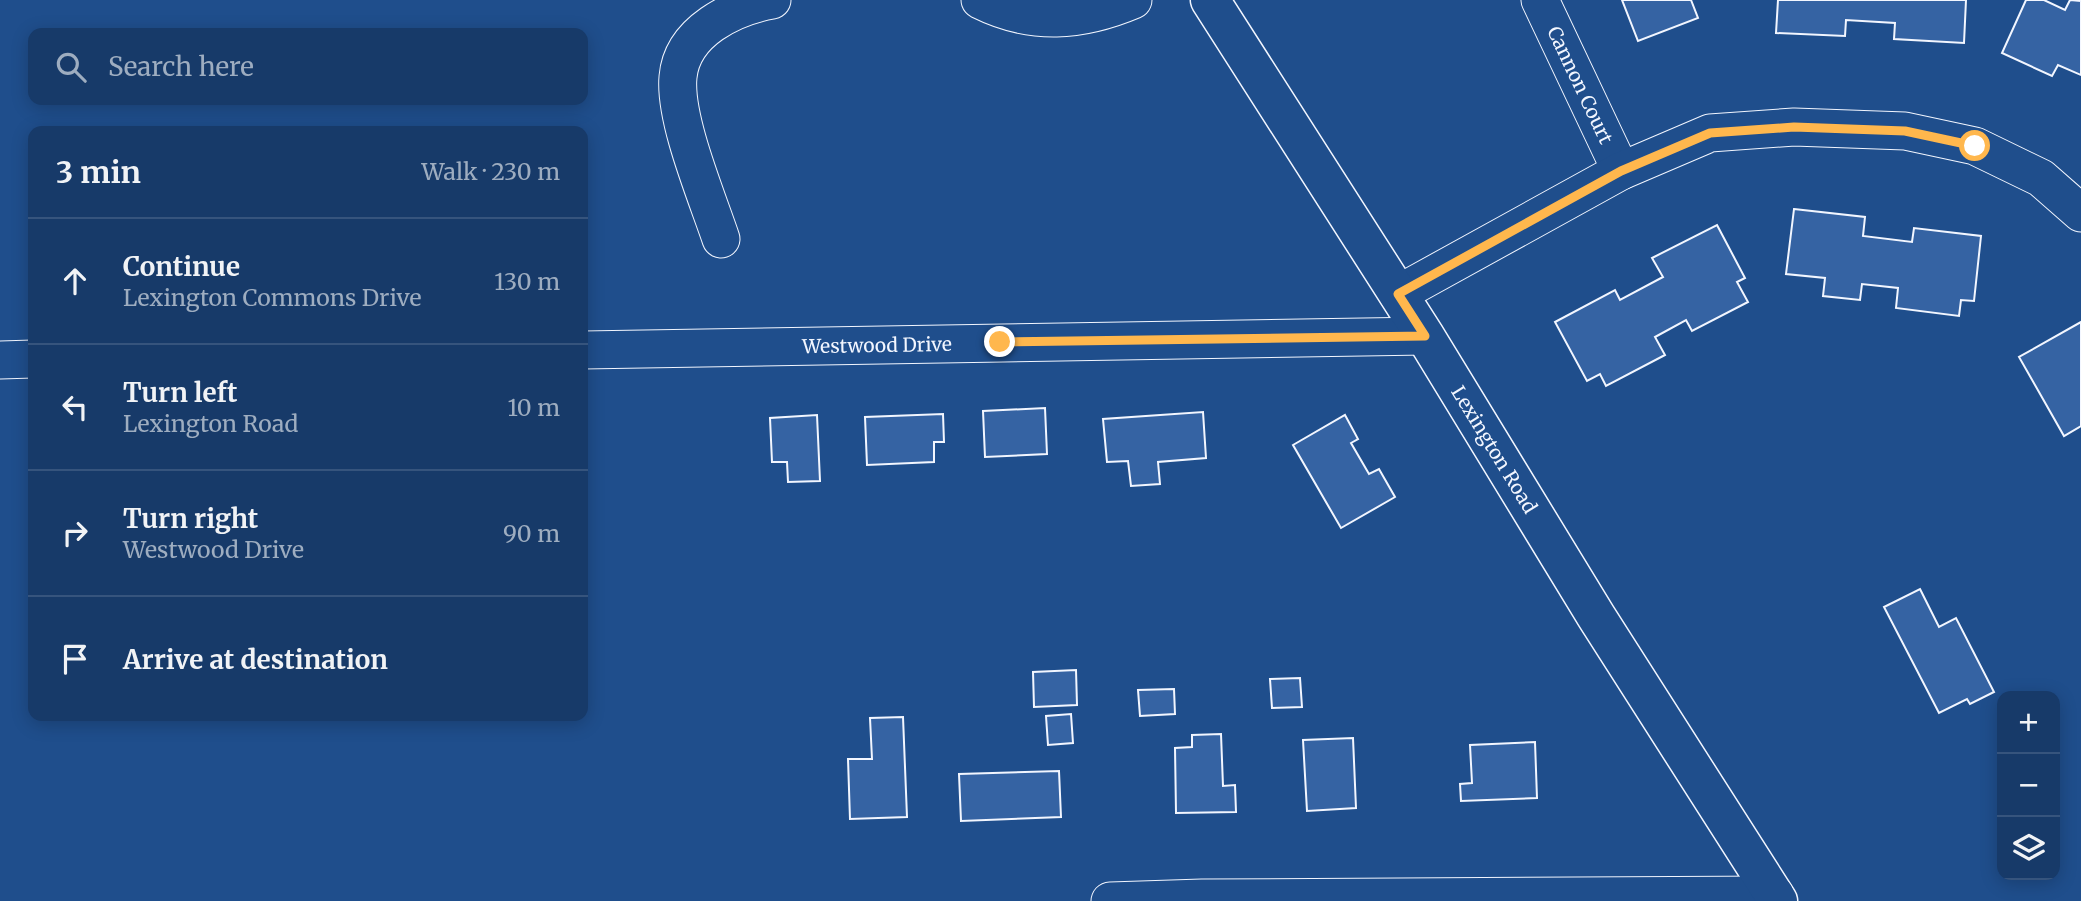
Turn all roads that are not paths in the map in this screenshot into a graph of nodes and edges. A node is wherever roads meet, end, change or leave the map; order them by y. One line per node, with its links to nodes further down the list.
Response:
1 (772, 0): 8 (street)
2 (980, 0): 3 (street)
3 (1133, 0)
4 (1210, 0): 9 (main road, Lexington Road)
5 (1540, 0): 6 (street, Cannon Court)
6 (1621, 171): 7 (street); 9 (street)
7 (2081, 213)
8 (721, 239)
9 (1398, 294): 10 (main road, Lexington Road)
10 (1425, 336): 11 (street, Westwood Drive); 14 (main road, Lexington Road)
11 (588, 350)
12 (28, 359): 13 (street)
13 (0, 360)
14 (1779, 899): 15 (street)
15 (1110, 901)

